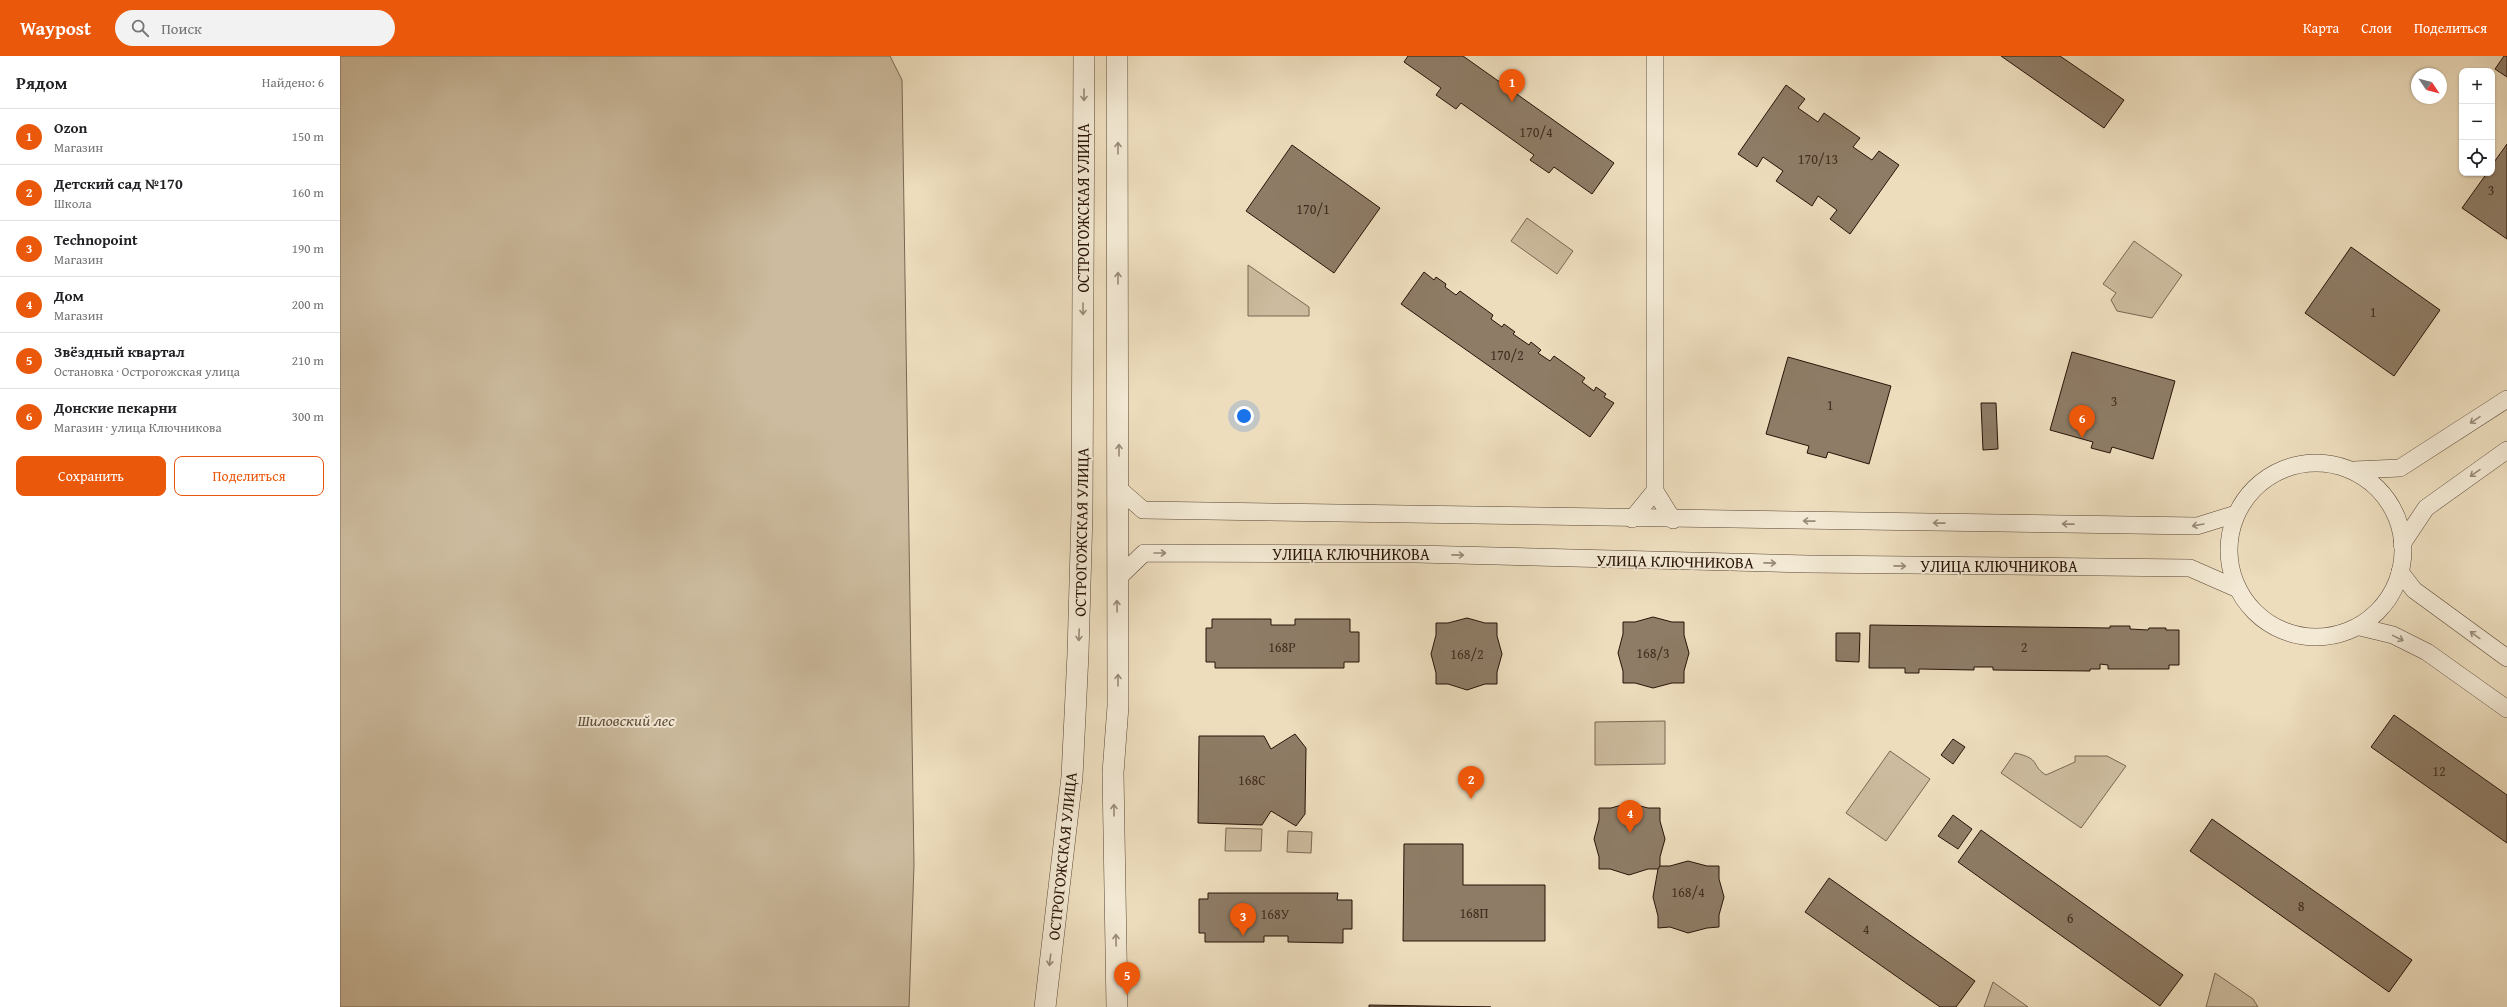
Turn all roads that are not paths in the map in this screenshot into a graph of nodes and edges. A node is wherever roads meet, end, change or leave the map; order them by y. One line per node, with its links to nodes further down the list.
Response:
1 (1084, 56): 19 (street, ОСТРОГОЖСКАЯ УЛИЦА, one-way to 19)
2 (1117, 56): 7 (street, one-way to 2)
3 (1655, 56): 8 (street)
4 (2507, 399): 6 (street, one-way to 6)
5 (2507, 450): 12 (street, one-way to 12)
6 (2354, 470): 9 (street); 12 (street)
7 (1119, 490): 10 (street); 14 (street)
8 (1655, 491): 10 (street); 11 (street)
9 (2236, 514): 11 (street, one-way to 11); 15 (street)
10 (1632, 519): 11 (street)
11 (1673, 520)
12 (2402, 544): 13 (street)
13 (2400, 572): 16 (street); 17 (street, one-way to 13)
14 (1117, 578): 15 (street, УЛИЦА КЛЮЧНИКОВА, one-way to 15); 20 (street, one-way to 14)
15 (2238, 589): 16 (street)
16 (2360, 627): 18 (street, one-way to 18)
17 (2507, 658)
18 (2507, 709)
19 (1045, 1007)
20 (1117, 1007)

